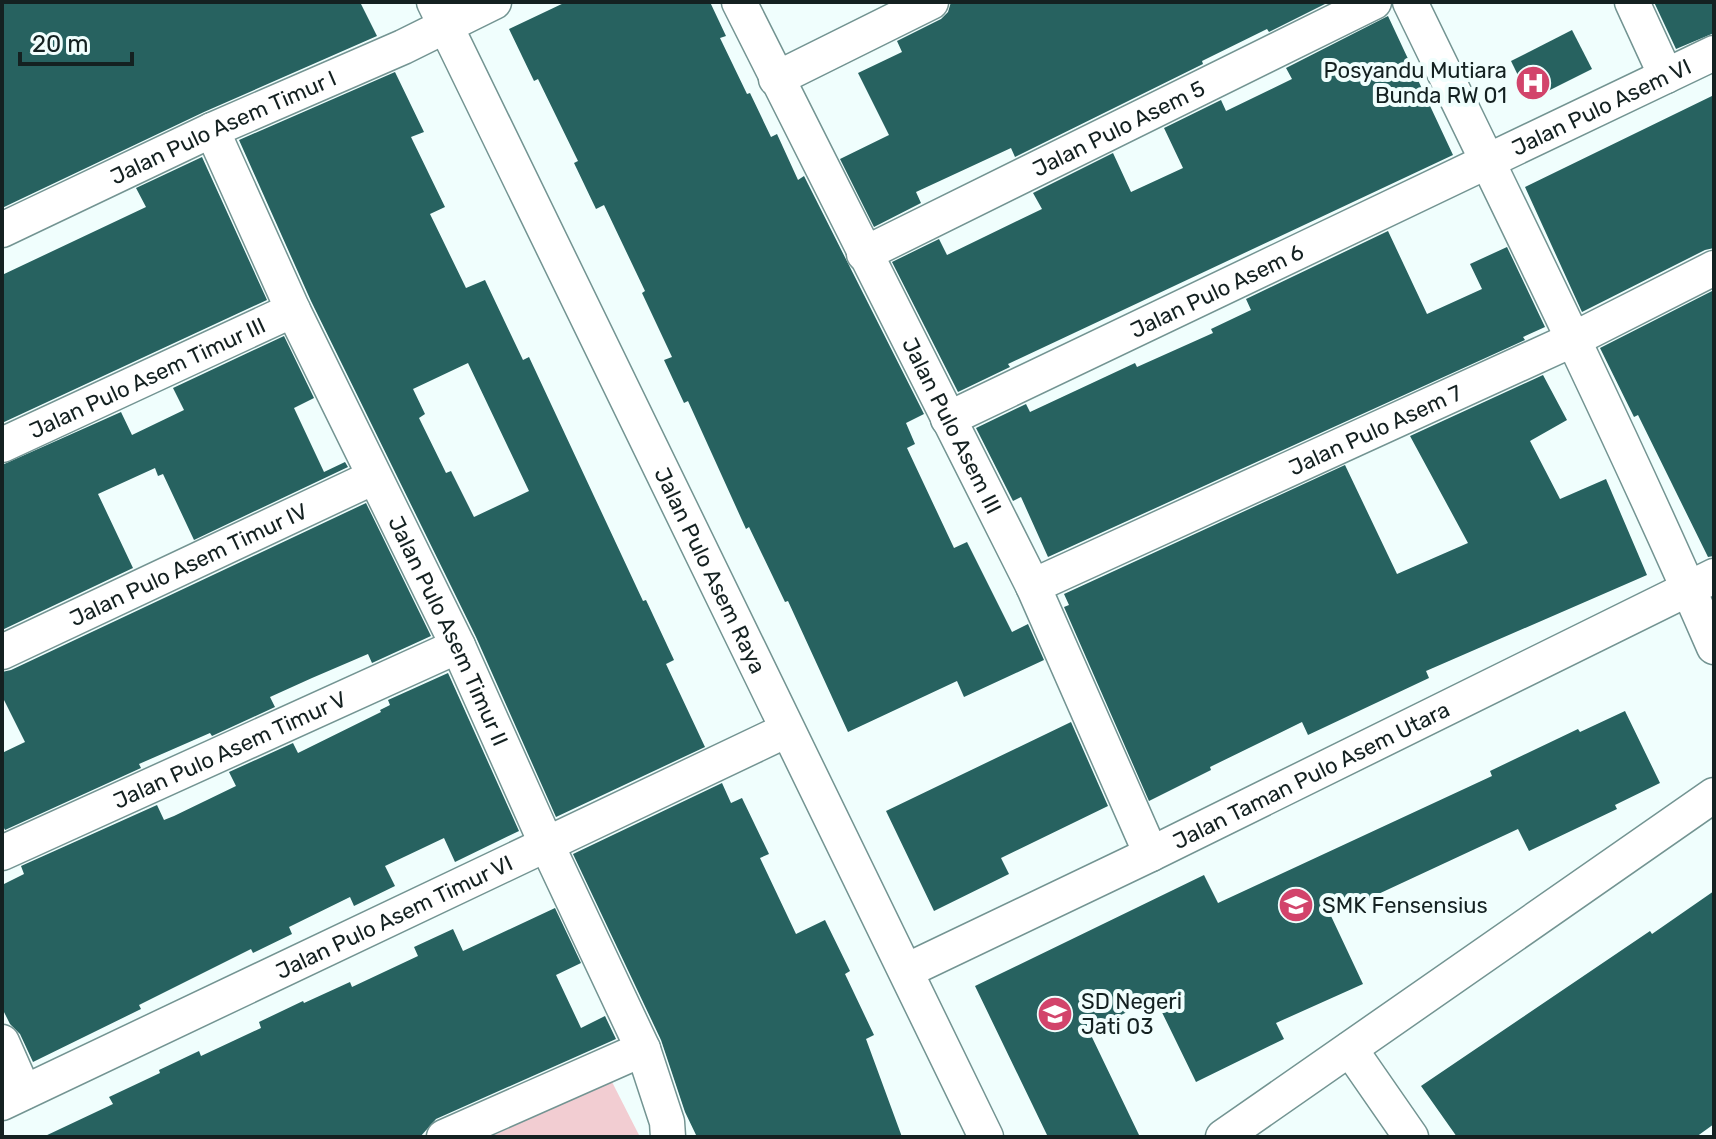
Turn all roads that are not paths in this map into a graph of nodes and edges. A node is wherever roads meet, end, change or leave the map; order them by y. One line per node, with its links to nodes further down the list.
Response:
1 (494, 2): 7 (street, Jalan Pulo Asem Timur I)
2 (739, 2): 10 (street, Jalan Pulo Asem III)
3 (931, 2): 10 (street)
4 (1374, 2): 14 (street, Jalan Pulo Asem 5)
5 (1410, 2): 12 (street)
6 (1632, 2): 9 (street)
7 (440, 14): 11 (street, Jalan Pulo Asem Timur I); 26 (street, Jalan Pulo Asem Raya)
8 (1714, 53): 9 (street, Jalan Pulo Asem VI)
9 (1666, 76): 12 (street, Jalan Pulo Asem VI)
10 (776, 79): 14 (street, Jalan Pulo Asem III)
11 (212, 130): 13 (street, Jalan Pulo Asem Timur I); 16 (street, Jalan Pulo Asem Timur II)
12 (1488, 163): 17 (street); 18 (street, Jalan Pulo Asem 6)
13 (2, 230)
14 (864, 254): 18 (street, Jalan Pulo Asem III)
15 (1714, 268): 17 (street, Jalan Pulo Asem 7)
16 (293, 310): 19 (street, Jalan Pulo Asem Timur III); 20 (street, Jalan Pulo Asem Timur II)
17 (1574, 339): 21 (street); 22 (street, Jalan Pulo Asem 7)
18 (948, 419): 22 (street, Jalan Pulo Asem III)
19 (2, 445)
20 (374, 477): 23 (street, Jalan Pulo Asem Timur II); 25 (street, Jalan Pulo Asem Timur IV)
21 (1701, 582): 24 (street); 30 (street, Jalan Taman Pulo Asem Utara)
22 (1033, 586): 30 (street, Jalan Pulo Asem III)
23 (458, 646): 28 (street, Jalan Pulo Asem Timur II); 29 (street, Jalan Pulo Asem Timur V)
24 (1714, 647)
25 (2, 652)
26 (787, 730): 28 (street, Jalan Pulo Asem Timur VI); 31 (street, Jalan Pulo Asem Raya)
27 (1714, 795): 34 (street)
28 (546, 843): 33 (street, Jalan Pulo Asem Timur II); 35 (street, Jalan Pulo Asem Timur VI)
29 (2, 853)
30 (1151, 854): 31 (street, Jalan Taman Pulo Asem Utara)
31 (906, 971): 38 (street, Jalan Pulo Asem Raya)
32 (2, 1042): 35 (street)
33 (643, 1049): 36 (street); 37 (street, Jalan Pulo Asem Timur II)
34 (1350, 1049): 39 (street); 40 (street)
35 (13, 1098)
36 (444, 1137)
37 (668, 1137)
38 (986, 1137)
39 (1223, 1137)
40 (1411, 1137)

